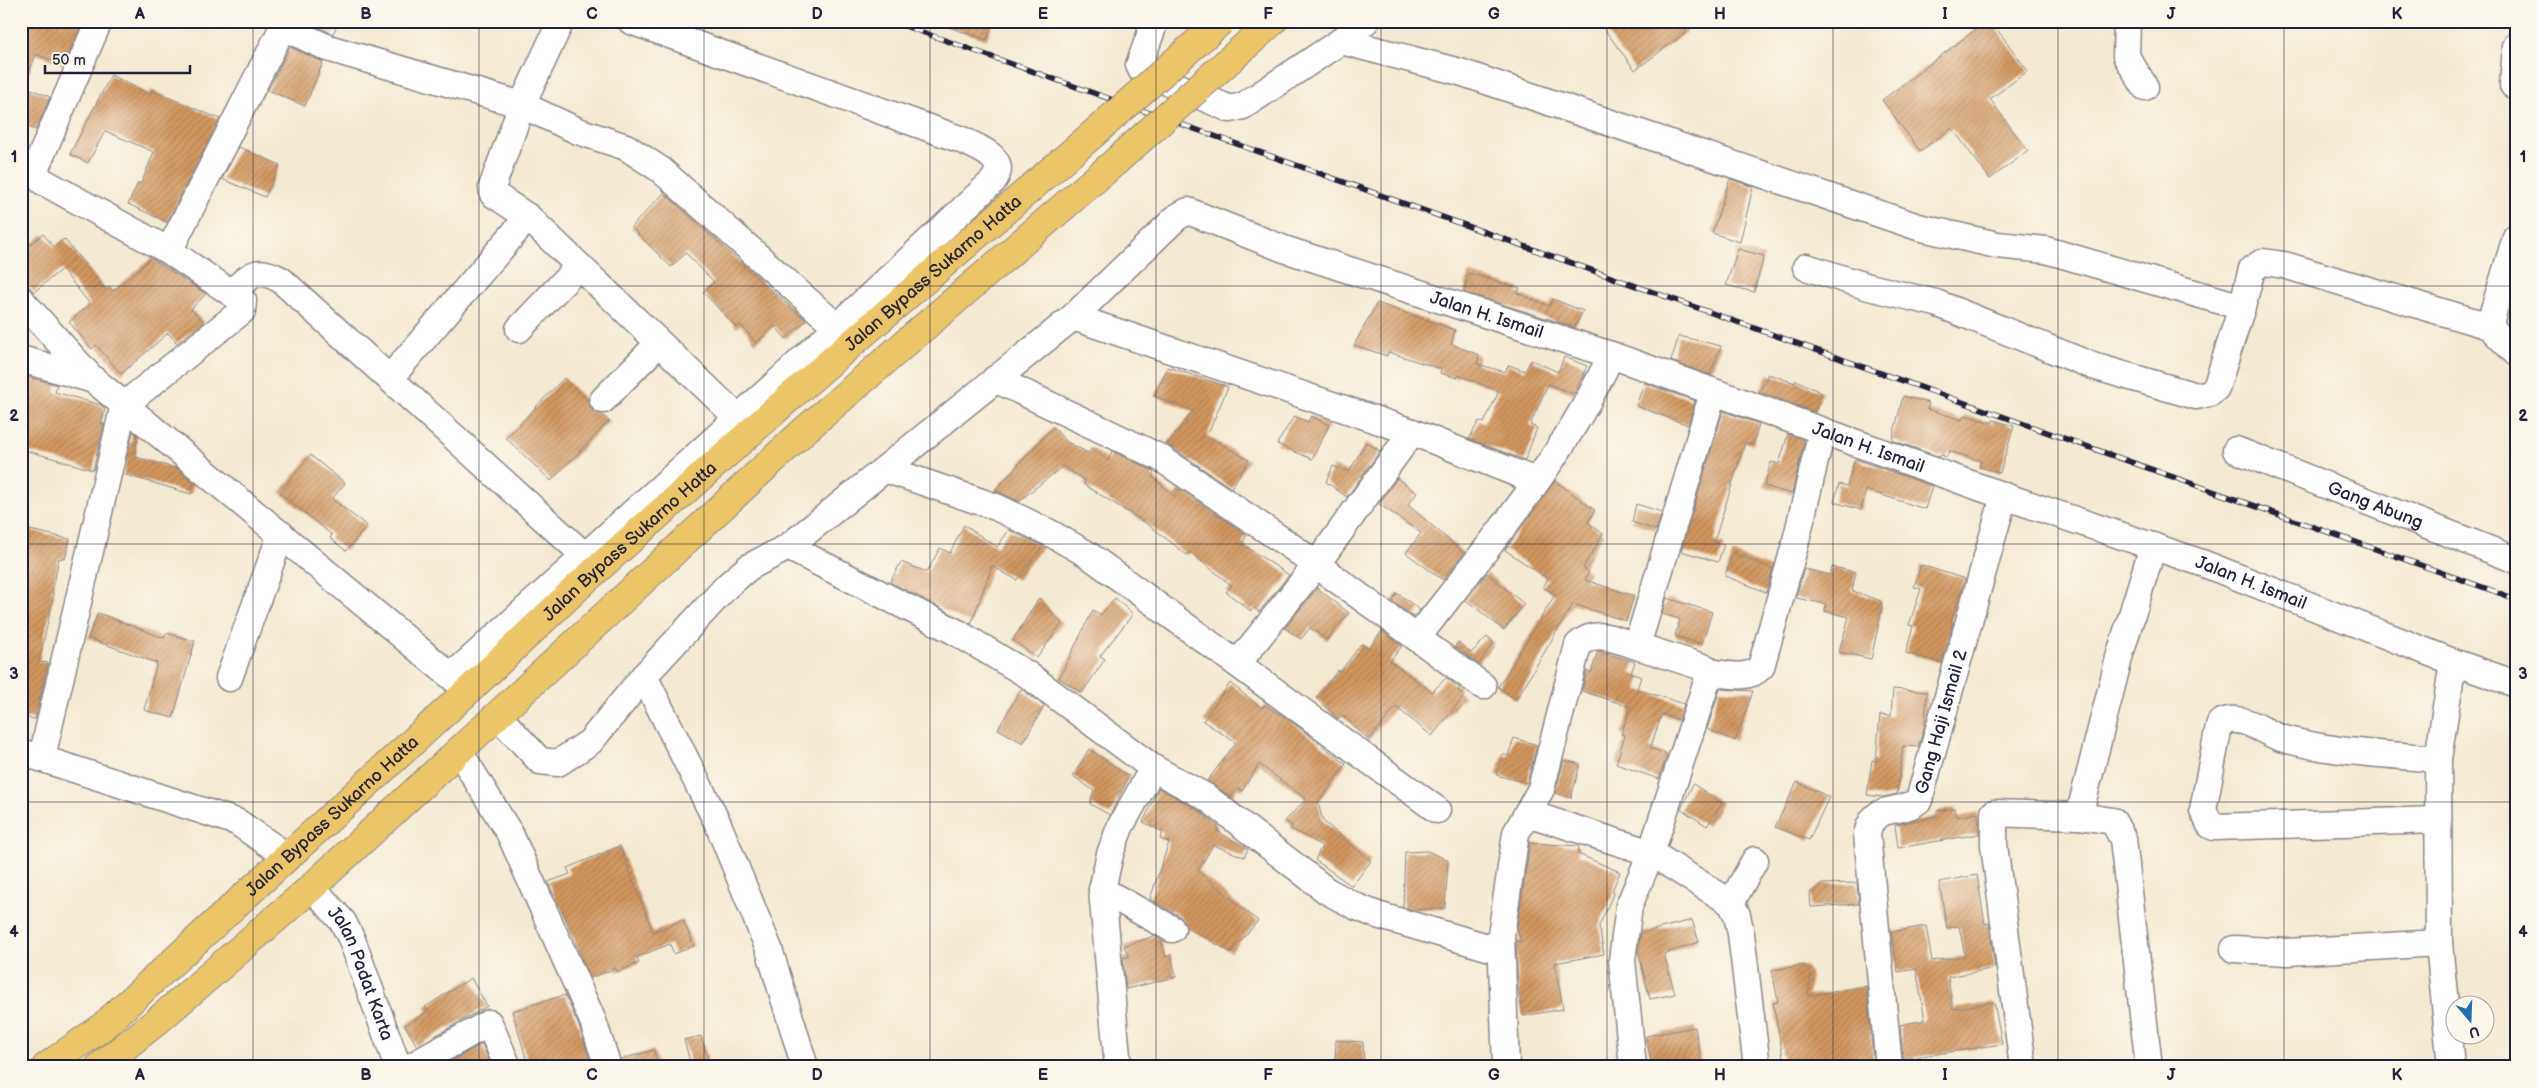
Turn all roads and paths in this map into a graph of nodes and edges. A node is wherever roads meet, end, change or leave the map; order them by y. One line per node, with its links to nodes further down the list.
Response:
1 (99, 21): 15 (street)
2 (561, 21): 14 (street)
3 (630, 21): 25 (street)
4 (1149, 21): 10 (street)
5 (1221, 21): 58 (highway, Jalan Bypass Sukarno Hatta, bridge)
6 (1273, 21): 61 (highway, Jalan Bypass Sukarno Hatta, bridge)
7 (1366, 21): 10 (street)
8 (2126, 21): 13 (street)
9 (285, 24): 14 (street); 18 (street)
10 (1341, 41): 23 (street)
11 (2516, 46): 12 (street)
12 (2512, 85)
13 (2145, 86)
14 (522, 105): 16 (street); 25 (street)
15 (29, 171): 18 (street)
16 (528, 217): 19 (street); 32 (street)
17 (2516, 237): 26 (street)
18 (169, 252): 21 (street)
19 (579, 266): 27 (street); 28 (street)
20 (1806, 267): 23 (street)
21 (232, 292): 32 (street); 37 (street)
22 (21, 300): 34 (street)
23 (2242, 307): 26 (street)
24 (1073, 317): 30 (street, Jalan H. Ismail); 33 (street, Jalan H. Ismail); 40 (street)
25 (836, 326): 38 (street)
26 (2489, 326): 29 (street)
27 (519, 329)
28 (659, 343): 36 (street); 38 (street)
29 (2516, 353)
30 (1611, 354): 35 (street, Jalan H. Ismail); 43 (street)
31 (21, 358): 34 (street)
32 (390, 378): 48 (street)
33 (995, 379): 42 (street, Jalan H. Ismail); 50 (street)
34 (94, 380): 37 (street)
35 (1713, 393): 39 (street, Jalan H. Ismail); 52 (street)
36 (603, 400)
37 (124, 405): 45 (street); 63 (street)
38 (738, 418): 48 (street)
39 (1822, 430): 44 (street, Jalan H. Ismail); 55 (street)
40 (1412, 432): 43 (street); 50 (street)
41 (2236, 450): 49 (street, Gang Abung)
42 (885, 469): 47 (street, Jalan H. Ismail); 54 (street)
43 (1536, 481): 51 (street)
44 (2004, 496): 46 (street, Jalan H. Ismail); 91 (street, Gang Haji Ismail 2)
45 (280, 534): 57 (street); 58 (street)
46 (2154, 546): 53 (street, Jalan H. Ismail); 68 (street)
47 (788, 547): 56 (street, Jalan H. Ismail); 65 (street)
48 (585, 556): 58 (street)
49 (2516, 560)
50 (1316, 565): 51 (street); 54 (street)
51 (1417, 638): 60 (street)
52 (1637, 646): 55 (street); 67 (street)
53 (2453, 662): 59 (street, Jalan H. Ismail); 64 (street)
54 (1238, 663): 66 (street)
55 (1709, 672): 72 (street)
56 (644, 676): 61 (street, Jalan H. Ismail); 86 (street)
57 (229, 678)
58 (460, 683): 70 (highway, Jalan Bypass Sukarno Hatta)
59 (2516, 684)
60 (1483, 686)
61 (498, 716): 62 (highway, Jalan Bypass Sukarno Hatta)
62 (459, 752): 73 (highway, Jalan Bypass Sukarno Hatta); 85 (street)
63 (31, 754): 70 (street)
64 (2438, 759): 69 (street); 69 (street)
65 (1153, 768): 74 (street); 79 (street)
66 (1437, 810)
67 (1527, 813): 72 (street); 79 (street)
68 (2079, 816): 92 (street); 93 (street)
69 (2438, 820): 77 (street)
70 (288, 857): 80 (highway, Jalan Bypass Sukarno Hatta)
71 (1755, 860): 75 (street)
72 (1644, 867): 75 (street); 89 (street)
73 (312, 887): 81 (highway, Jalan Bypass Sukarno Hatta); 82 (street, Jalan Padat Karta)
74 (1102, 890): 76 (street); 87 (street)
75 (1731, 903): 90 (street)
76 (1172, 929)
77 (2439, 943): 78 (street); 94 (street)
78 (2234, 949)
79 (1501, 951): 88 (street)
80 (46, 1067)
81 (99, 1067)
82 (398, 1067)
83 (410, 1067): 84 (street)
84 (508, 1067)
85 (608, 1067)
86 (805, 1067)
87 (1118, 1067)
88 (1506, 1067)
89 (1633, 1067)
90 (1757, 1067)
91 (1889, 1067)
92 (2023, 1067)
93 (2149, 1067)
94 (2451, 1067)

